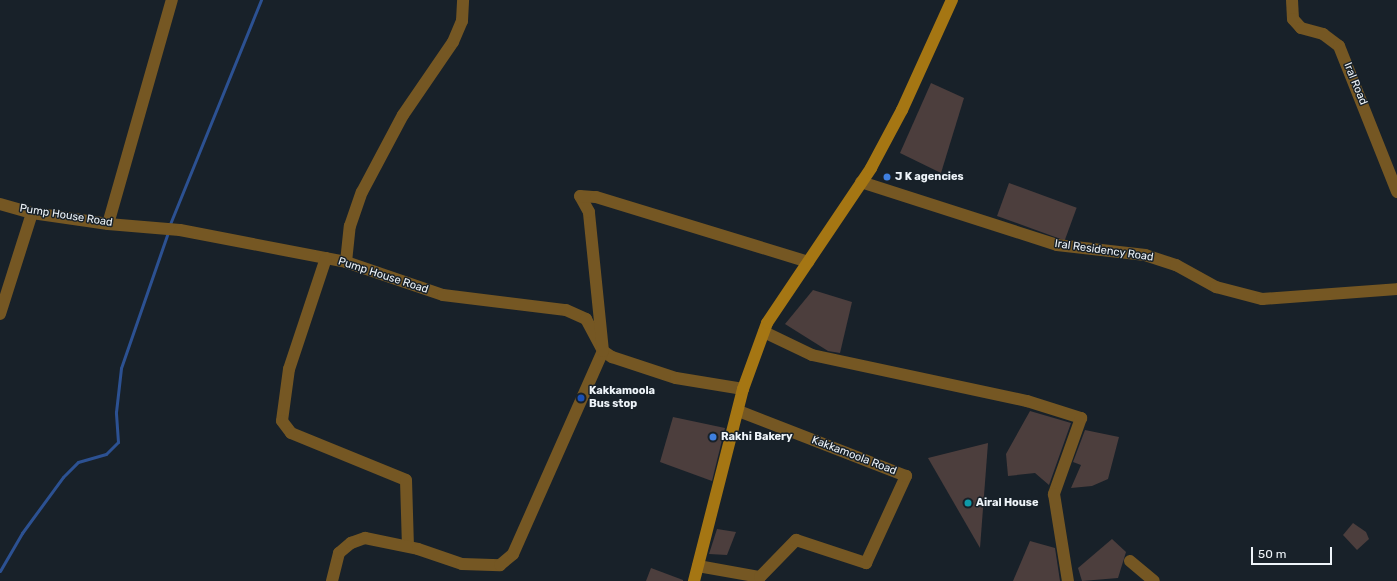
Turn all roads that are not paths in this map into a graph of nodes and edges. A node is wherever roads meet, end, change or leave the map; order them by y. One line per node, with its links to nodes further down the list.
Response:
1 (172, 0): 9 (street)
2 (463, 0): 11 (street)
3 (952, 0): 5 (main road)
4 (1292, 0): 6 (street, Iral Road)
5 (861, 182): 12 (main road); 13 (street, Iral Residency Road)
6 (1397, 192)
7 (0, 204): 8 (street, Pump House Road)
8 (32, 212): 9 (street, Pump House Road); 14 (street)
9 (108, 224): 10 (street, Pump House Road)
10 (326, 258): 11 (street, Pump House Road); 19 (street)
11 (346, 262): 16 (street, Pump House Road)
12 (808, 262): 15 (main road); 16 (street)
13 (1397, 289)
14 (0, 314)
15 (764, 332): 17 (main road); 24 (street)
16 (603, 351): 17 (street); 19 (street)
17 (743, 389): 18 (main road)
18 (738, 411): 21 (main road); 21 (street, Kakkamoola Road)
19 (408, 546): 22 (street)
20 (1130, 561): 25 (street)
21 (698, 566): 23 (main road)
22 (332, 581)
23 (694, 581)
24 (1068, 581)
25 (1154, 581)

